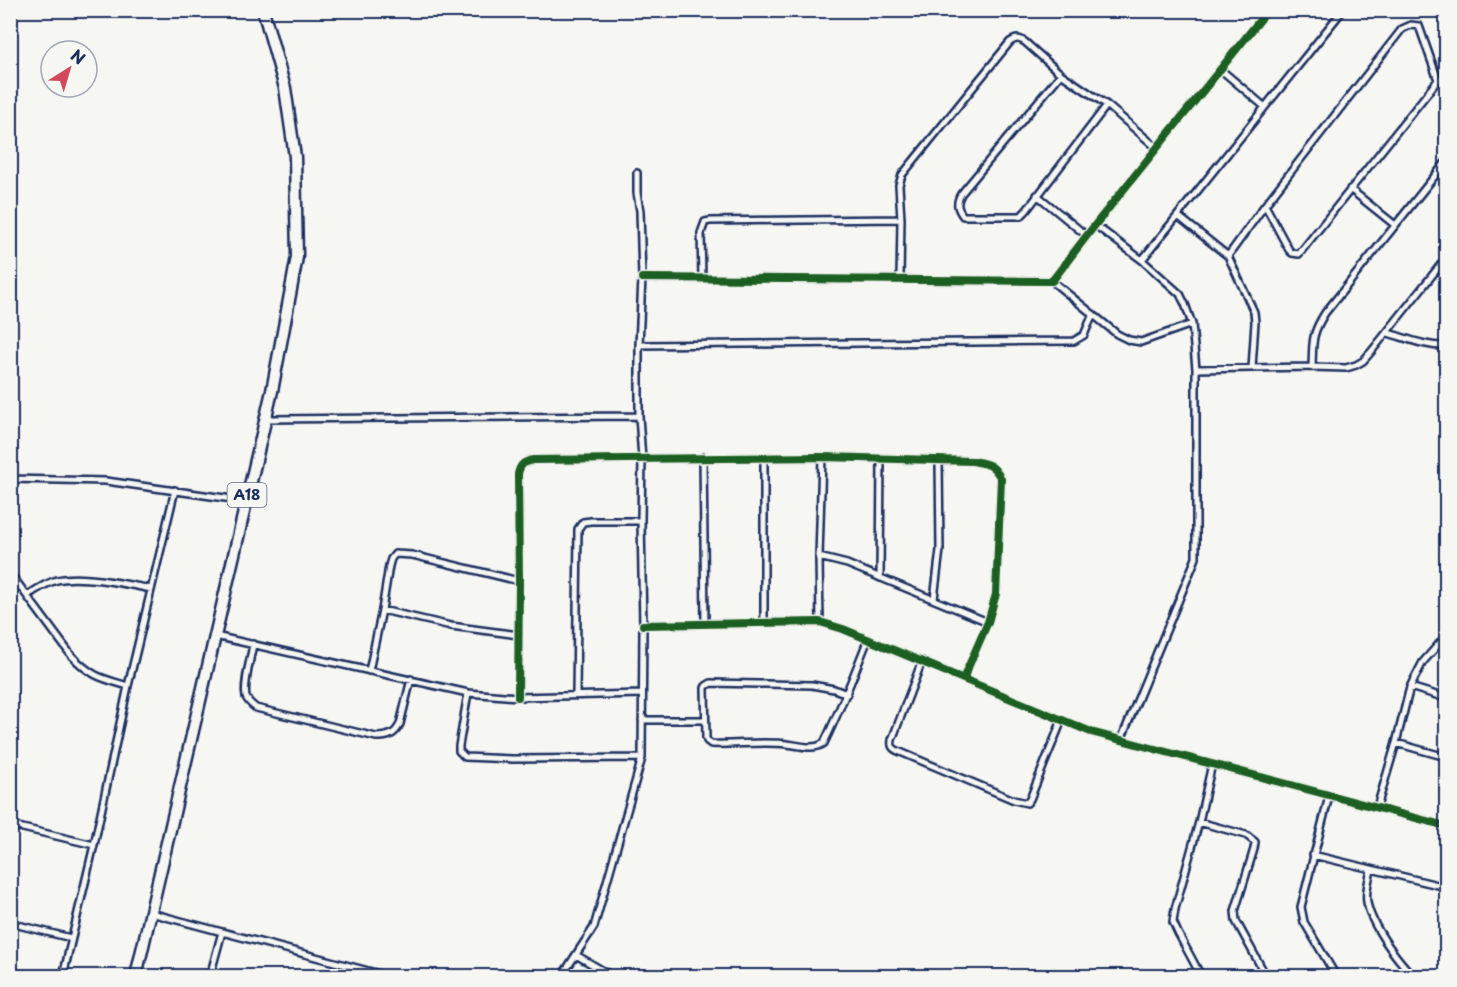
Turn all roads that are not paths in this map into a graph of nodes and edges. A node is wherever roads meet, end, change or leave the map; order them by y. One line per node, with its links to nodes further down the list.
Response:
1 (263, 10): 37 (highway, A18)
2 (1268, 10): 4 (street)
3 (1343, 10): 9 (street)
4 (1220, 69): 9 (street); 10 (street)
5 (1061, 74): 8 (street); 14 (street); 17 (street)
6 (1446, 77): 7 (street)
7 (1438, 80): 13 (street); 15 (street)
8 (1107, 105): 10 (street); 14 (street)
9 (1265, 107): 16 (street)
10 (1157, 148): 18 (street)
11 (1446, 162): 19 (street)
12 (637, 173): 24 (street)
13 (1350, 189): 15 (street); 19 (street)
14 (1037, 195): 20 (street)
15 (1265, 205): 21 (street)
16 (1178, 216): 21 (street); 23 (street)
17 (901, 219): 25 (street); 26 (street)
18 (1095, 225): 20 (street); 23 (street)
19 (1395, 225): 33 (street)
20 (1088, 236): 27 (street)
21 (1228, 256): 34 (street)
22 (1446, 258): 30 (street)
23 (1142, 260): 29 (street)
24 (642, 278): 25 (street); 31 (street)
25 (702, 278): 26 (street)
26 (900, 279): 27 (street)
27 (1052, 281): 28 (street)
28 (1093, 314): 29 (street); 31 (street)
29 (1192, 324): 35 (street)
30 (1388, 333): 32 (street); 33 (street)
31 (639, 345): 36 (street)
32 (1446, 346)
33 (1312, 367): 34 (street)
34 (1252, 368): 35 (street)
35 (1196, 369): 81 (street)
36 (639, 416): 37 (street); 42 (street)
37 (265, 419): 46 (highway, A18)
38 (703, 457): 40 (street); 42 (street); 59 (street)
39 (822, 457): 40 (street); 41 (street); 48 (street)
40 (764, 458): 58 (street)
41 (881, 458): 43 (street); 50 (street)
42 (642, 459): 47 (street); 51 (street)
43 (939, 461): 54 (street); 57 (street)
44 (10, 479): 45 (street)
45 (175, 490): 46 (street); 52 (street)
46 (246, 501): 62 (highway, A18)
47 (640, 521): 60 (street); 75 (street)
48 (819, 557): 50 (street); 56 (street)
49 (10, 573): 53 (street)
50 (880, 578): 54 (street)
51 (519, 581): 55 (street); 61 (street)
52 (151, 589): 53 (street); 70 (street)
53 (28, 595): 70 (street)
54 (934, 599): 57 (street)
55 (382, 610): 61 (street); 67 (street)
56 (820, 622): 58 (street); 64 (street)
57 (988, 622): 69 (street)
58 (764, 623): 59 (street)
59 (705, 624): 60 (street)
60 (643, 625): 73 (street)
61 (519, 635): 76 (street)
62 (215, 636): 65 (street); 95 (highway, A18)
63 (1446, 636): 71 (street)
64 (868, 639): 66 (street); 74 (street)
65 (253, 644): 67 (street); 68 (street)
66 (922, 661): 69 (street); 80 (street)
67 (369, 671): 68 (street)
68 (411, 679): 72 (street)
69 (963, 679): 80 (street)
70 (128, 686): 91 (street)
71 (1410, 687): 77 (street); 82 (street)
72 (468, 693): 76 (street); 84 (street)
73 (642, 694): 75 (street); 78 (street)
74 (847, 694): 79 (street); 79 (street)
75 (576, 696): 76 (street)
76 (518, 697)
77 (1446, 698)
78 (642, 720): 79 (street); 84 (street)
79 (705, 720)
80 (1062, 720): 81 (street)
81 (1121, 740): 85 (street)
82 (1396, 743): 83 (street); 87 (street)
83 (1446, 757)
84 (642, 758): 99 (street)
85 (1212, 764): 86 (street); 88 (street)
86 (1329, 796): 87 (street); 92 (street)
87 (1377, 807): 90 (street)
88 (1199, 822): 106 (street); 107 (street)
89 (10, 825): 91 (street)
90 (1446, 826)
91 (94, 845): 98 (street)
92 (1313, 855): 93 (street); 108 (street)
93 (1371, 870): 94 (street); 109 (street)
94 (1446, 887)
95 (151, 913): 97 (street); 101 (highway, A18)
96 (10, 923): 98 (street)
97 (222, 932): 102 (street); 103 (street)
98 (71, 938): 100 (street)
99 (576, 955): 104 (street); 105 (street)
100 (63, 976)
101 (136, 976)
102 (210, 976)
103 (387, 976)
104 (562, 976)
105 (612, 976)
106 (1201, 976)
107 (1266, 976)
108 (1336, 976)
109 (1413, 976)

